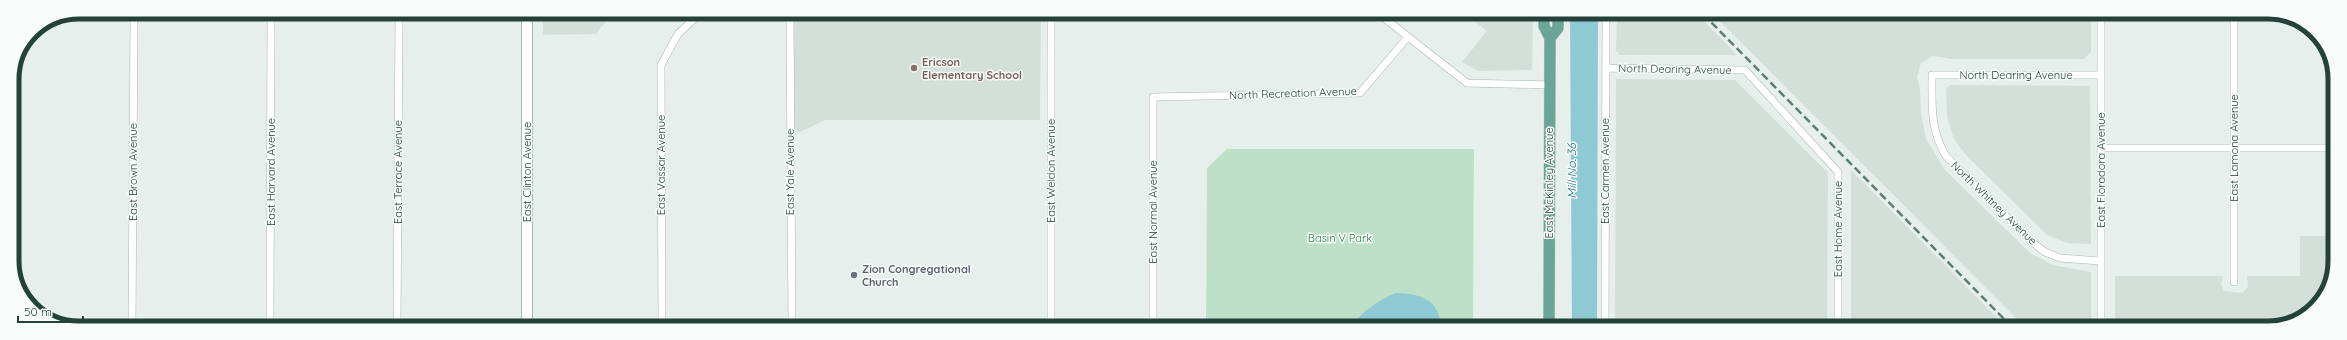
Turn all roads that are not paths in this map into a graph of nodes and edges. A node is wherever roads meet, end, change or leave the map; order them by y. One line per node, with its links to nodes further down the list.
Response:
1 (134, 19): 27 (street, East Brown Avenue)
2 (272, 19): 28 (street, East Harvard Avenue)
3 (399, 19): 29 (street, East Terrace Avenue)
4 (527, 19): 30 (main road, East Clinton Avenue)
5 (694, 19): 31 (street, East Vassar Avenue)
6 (790, 19): 32 (street, East Yale Avenue)
7 (1051, 19): 33 (street, East Weldon Avenue)
8 (1385, 19): 14 (street)
9 (1544, 19): 15 (main road, East McKinley Avenue)
10 (1558, 19): 15 (main road, East McKinley Avenue)
11 (1606, 19): 16 (street, East Carmen Avenue)
12 (2101, 19): 19 (street, East Floradora Avenue)
13 (2234, 19): 23 (street, East Lamona Avenue)
14 (1408, 37): 20 (street); 21 (street, North Recreation Avenue)
15 (1550, 38): 20 (main road, East McKinley Avenue)
16 (1606, 68): 17 (street, North Dearing Avenue); 36 (street, East Carmen Avenue)
17 (1745, 70): 37 (street, East Home Avenue)
18 (1932, 75): 19 (street, North Dearing Avenue); 25 (street, North Whitney Avenue)
19 (2100, 75): 22 (street, East Floradora Avenue)
20 (1550, 85): 35 (main road, East McKinley Avenue)
21 (1153, 97): 34 (street, East Normal Avenue)
22 (2101, 148): 23 (street); 25 (street, East Floradora Avenue)
23 (2234, 148): 24 (street); 26 (street, East Lamona Avenue)
24 (2328, 148)
25 (2100, 261): 38 (street, East Floradora Avenue)
26 (2234, 282)
27 (132, 321)
28 (270, 321)
29 (397, 321)
30 (527, 321)
31 (662, 321)
32 (792, 321)
33 (1050, 321)
34 (1153, 321)
35 (1549, 321)
36 (1605, 321)
37 (1838, 321)
38 (2101, 321)

